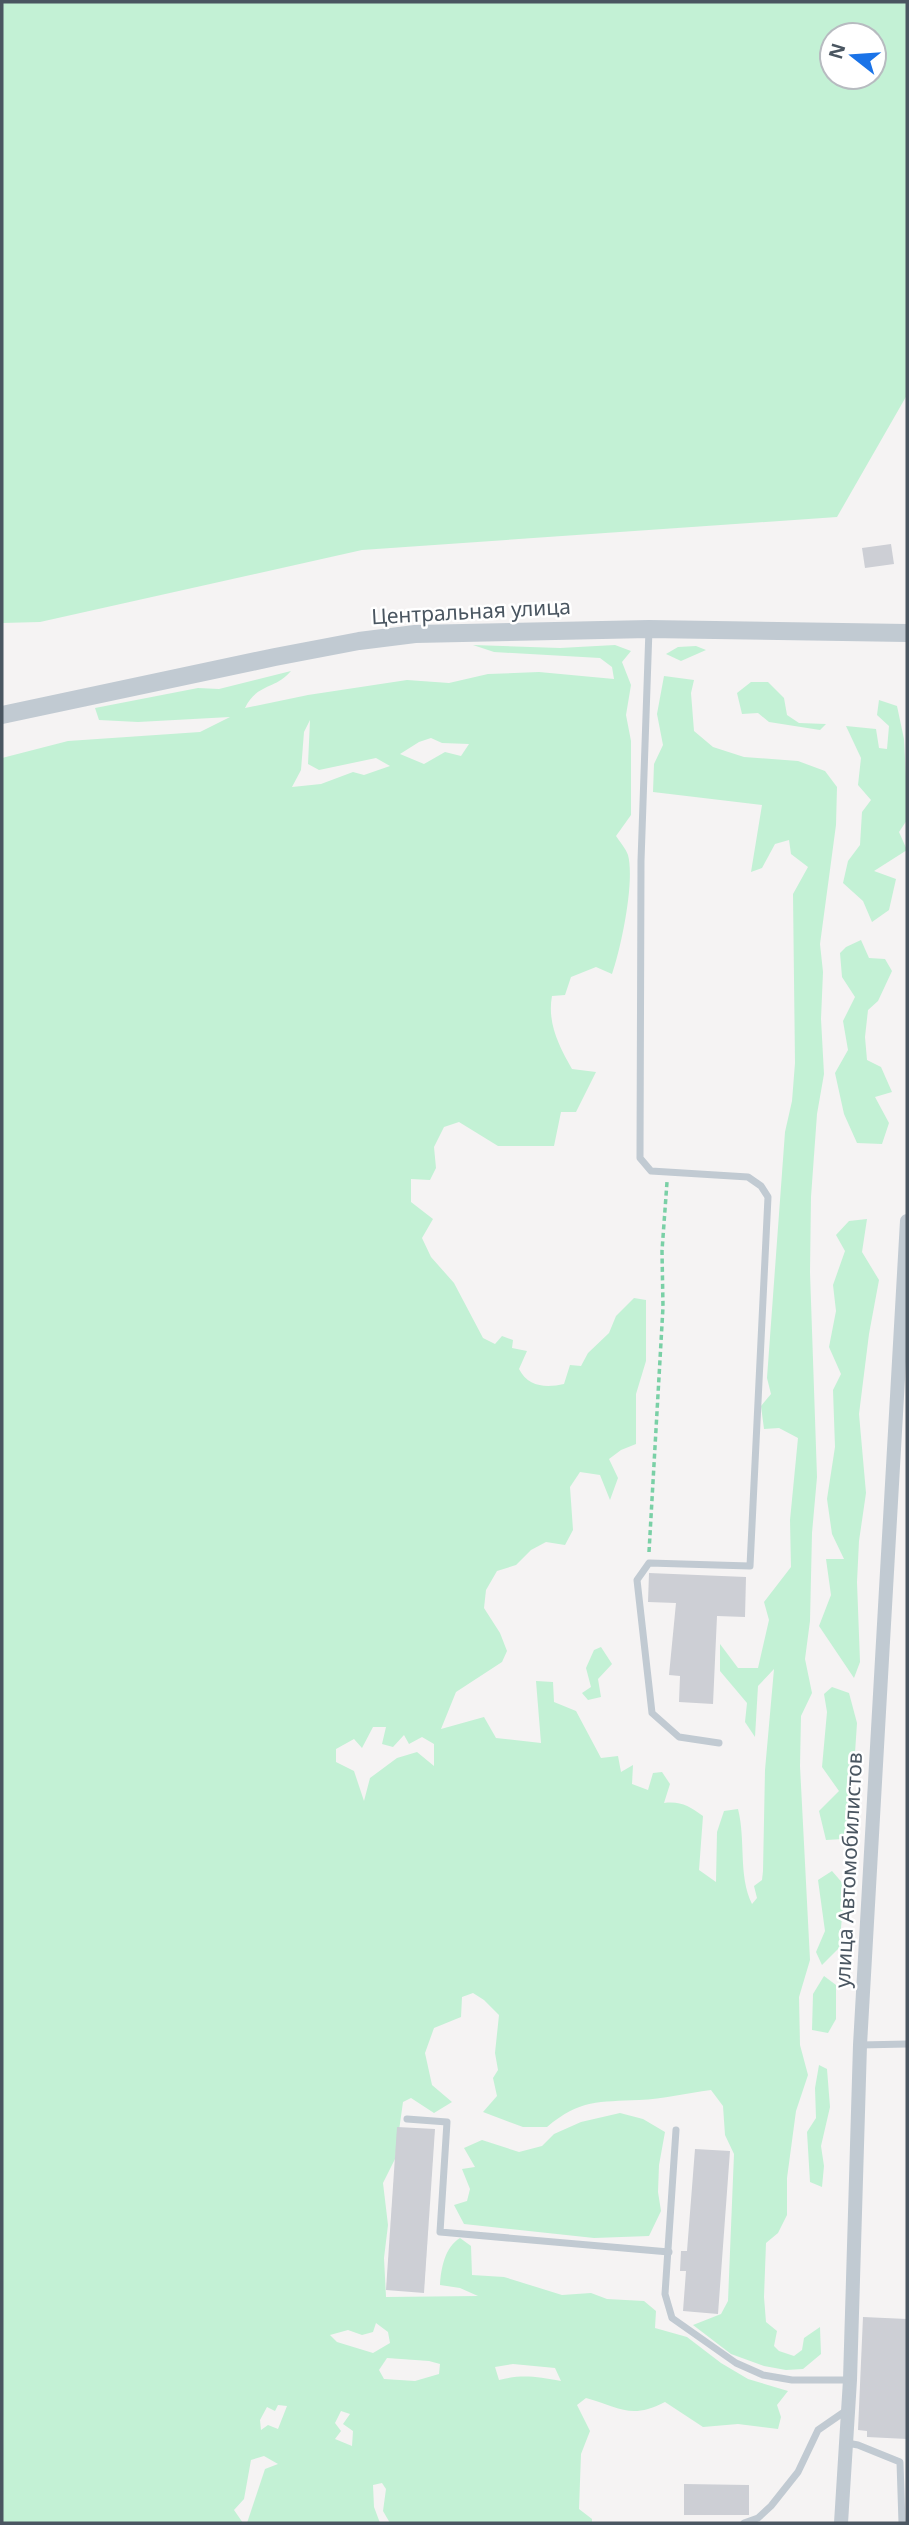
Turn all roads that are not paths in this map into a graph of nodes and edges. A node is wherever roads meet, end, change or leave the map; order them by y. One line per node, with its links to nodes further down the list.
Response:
1 (649, 629): 2 (street, Центральная улица); 3 (street, Центральная улица); 5 (lane)
2 (907, 633)
3 (2, 715)
4 (907, 1220): 7 (street, улица Автомобилистов)
5 (719, 1743)
6 (907, 2044): 7 (lane)
7 (860, 2045): 11 (street, улица Автомобилистов)
8 (407, 2119): 10 (lane)
9 (676, 2130): 10 (lane)
10 (669, 2252): 11 (lane)
11 (850, 2380): 12 (street, улица Автомобилистов)
12 (848, 2410): 13 (street, улица Автомобилистов); 14 (lane)
13 (846, 2443): 16 (street, улица Автомобилистов); 17 (lane)
14 (761, 2521): 15 (lane)
15 (744, 2523)
16 (841, 2523)
17 (902, 2523)

